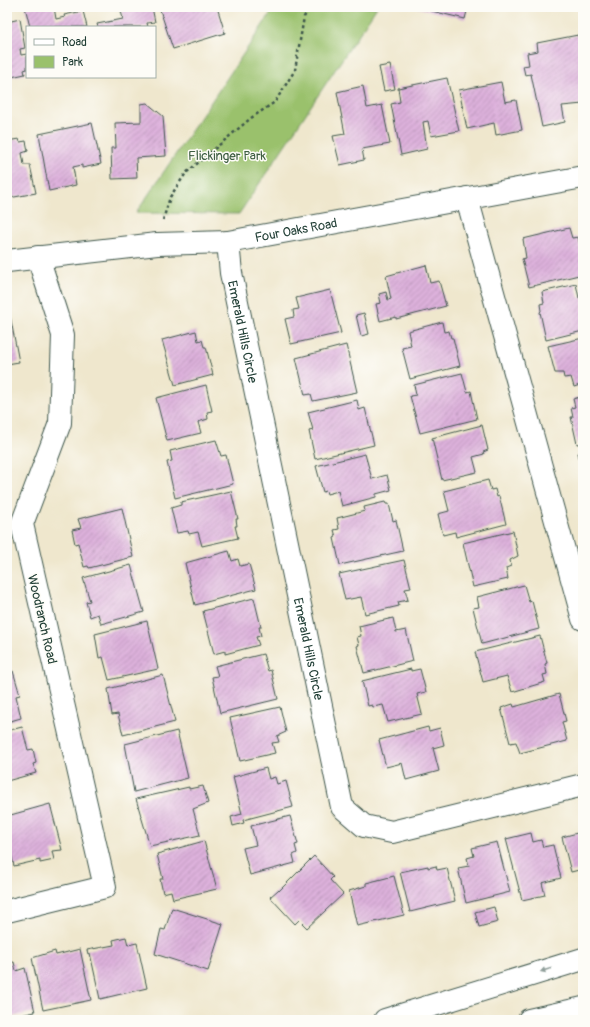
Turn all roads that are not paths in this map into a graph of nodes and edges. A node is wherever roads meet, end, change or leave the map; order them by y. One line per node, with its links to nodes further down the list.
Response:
1 (583, 177): 2 (main road, Four Oaks Road)
2 (468, 198): 3 (main road, Four Oaks Road); 7 (main road)
3 (228, 242): 4 (main road, Four Oaks Road); 8 (main road, Emerald Hills Circle)
4 (38, 257): 5 (main road, Four Oaks Road); 6 (main road, Woodranch Road)
5 (7, 261)
6 (14, 525): 9 (main road, Woodranch Road)
7 (583, 619)
8 (583, 785)
9 (7, 911)
10 (583, 959): 12 (main road, one-way to 12)
11 (583, 1008): 13 (main road)
12 (385, 1020)
13 (529, 1020)

